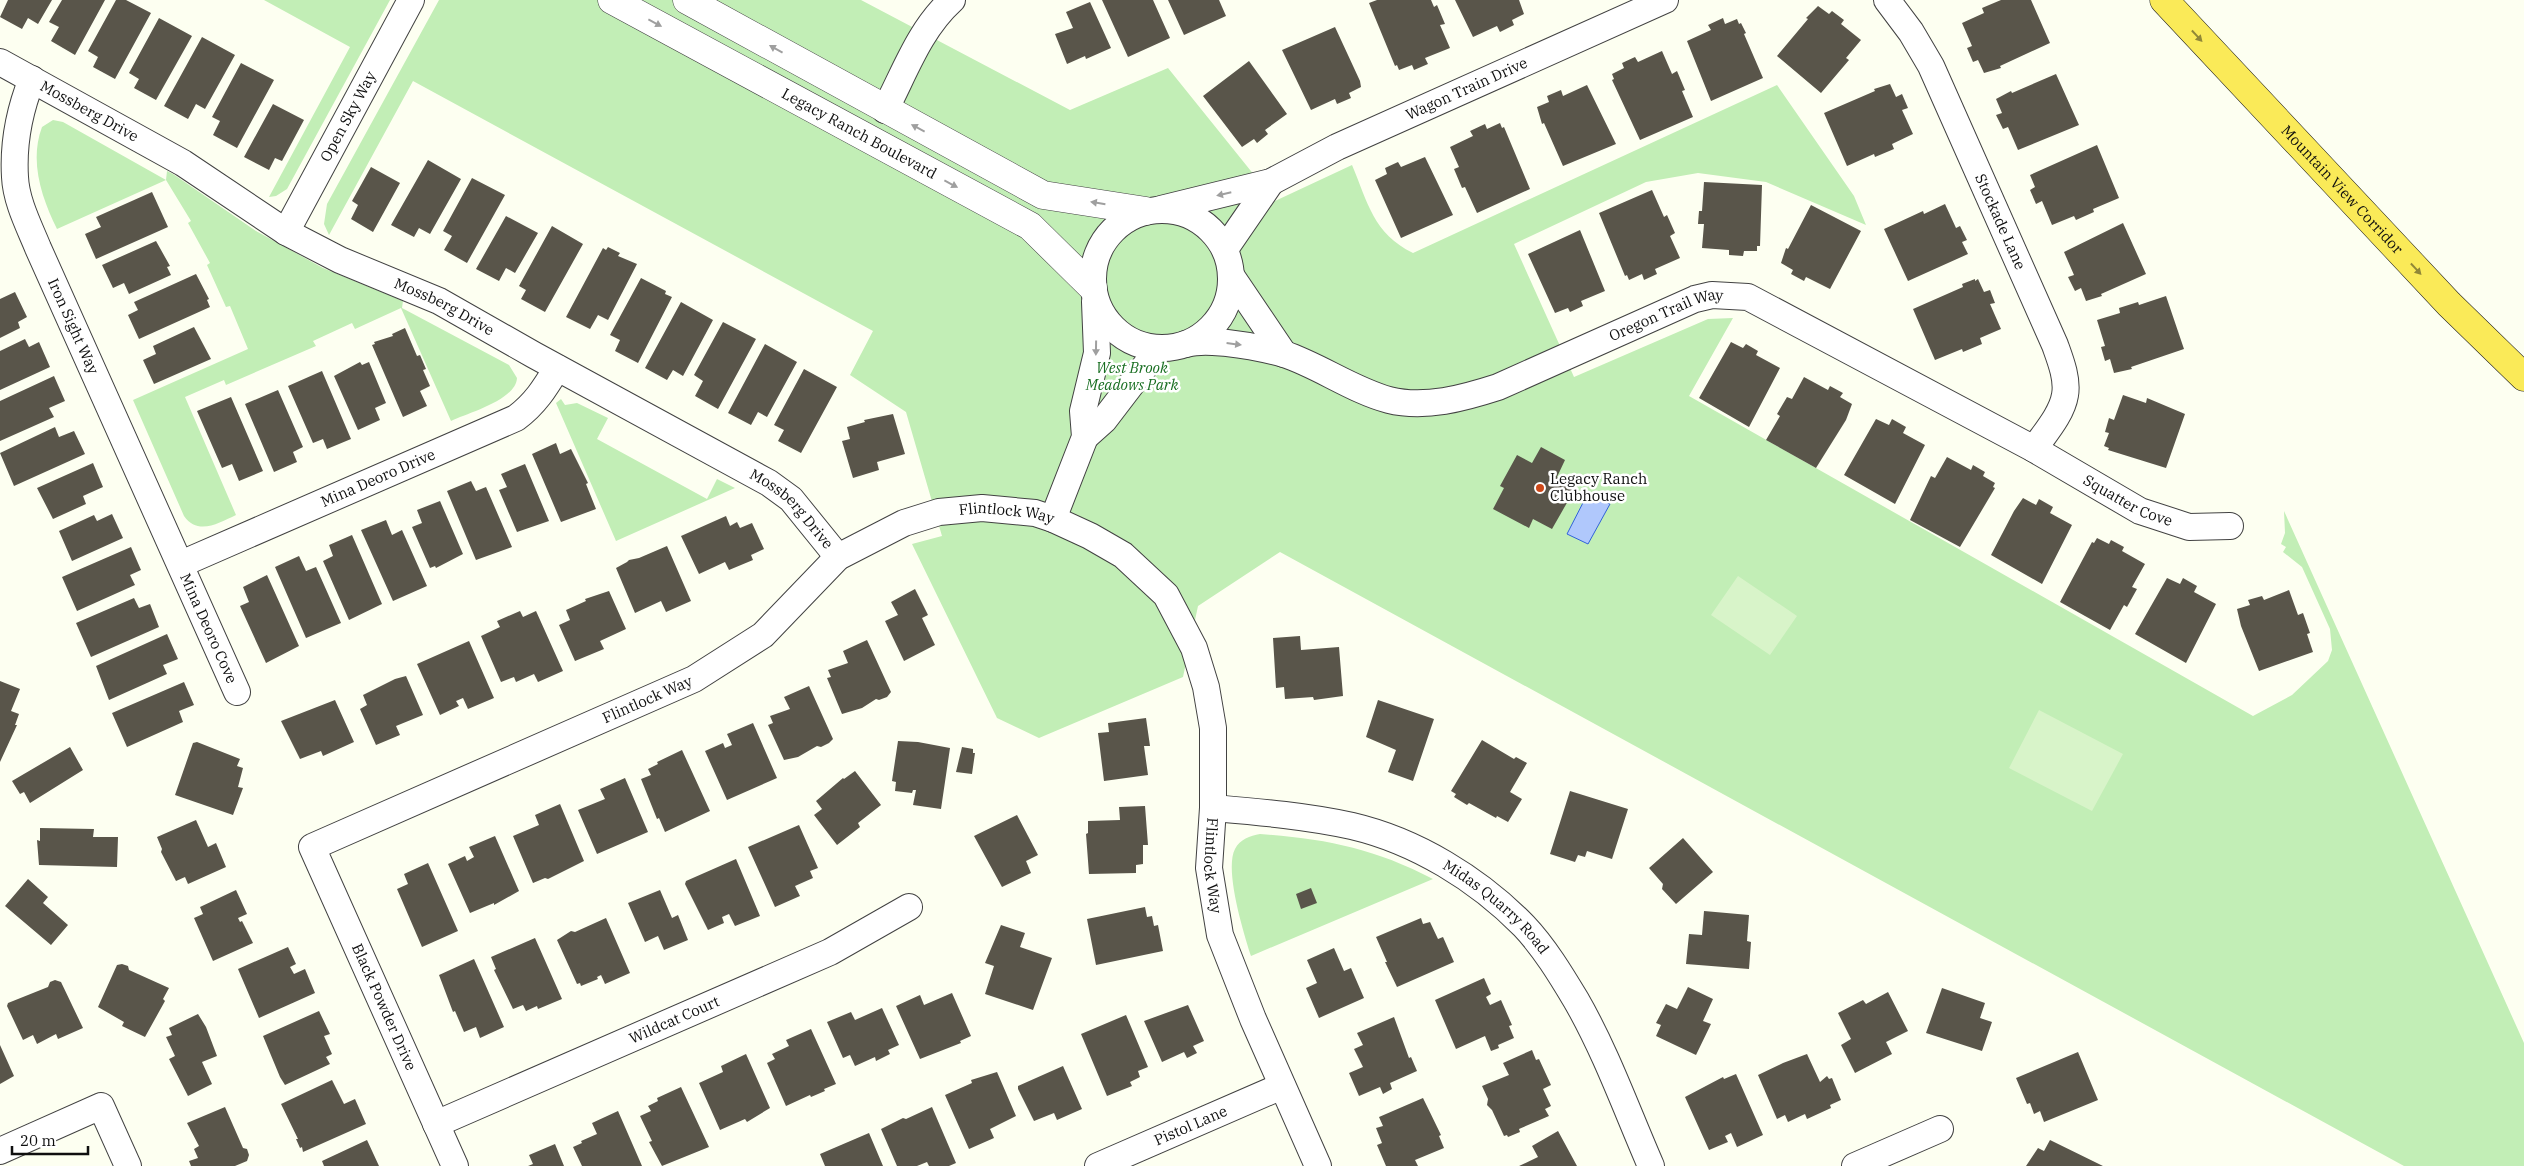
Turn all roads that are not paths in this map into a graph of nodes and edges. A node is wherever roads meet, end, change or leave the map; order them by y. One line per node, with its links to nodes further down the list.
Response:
1 (411, 0): 13 (street, Open Sky Way)
2 (612, 0): 16 (street, Legacy Ranch Boulevard, one-way to 16)
3 (687, 0): 10 (street, one-way to 3)
4 (952, 0): 10 (street)
5 (1665, 0): 11 (street, Wagon Train Drive)
6 (1886, 0): 23 (street, Stockade Lane)
7 (2164, 0): 21 (highway, Mountain View Corridor, one-way to 21)
8 (0, 62): 9 (street, Mossberg Drive)
9 (32, 79): 13 (street, Mossberg Drive); 27 (street, Iron Sight Way)
10 (884, 110): 12 (street, one-way to 10)
11 (1271, 182): 12 (street, Wagon Train Drive, one-way to 12); 14 (street, Wagon Train Drive)
12 (1154, 210): 14 (street); 16 (street)
13 (286, 232): 20 (street, Mossberg Drive)
14 (1225, 249): 15 (street)
15 (1232, 277): 17 (street); 19 (street)
16 (1094, 294): 18 (street); 22 (street, one-way to 22)
17 (1186, 344): 18 (street); 19 (street, Oregon Trail Way, one-way to 19)
18 (1159, 348): 22 (street)
19 (1284, 354): 23 (street, Oregon Trail Way)
20 (557, 368): 26 (street, Mossberg Drive); 27 (street, Mina Deoro Drive)
21 (2524, 377)
22 (1085, 437): 24 (street)
23 (2034, 449): 25 (street, Squatter Cove)
24 (1053, 519): 26 (street, Flintlock Way); 29 (street, Flintlock Way)
25 (2230, 526)
26 (838, 557): 30 (street, Flintlock Way)
27 (181, 564): 28 (street, Mina Deoro Cove)
28 (237, 692)
29 (1213, 808): 32 (street, Flintlock Way); 40 (street, Midas Quarry Road)
30 (312, 847): 33 (street, Black Powder Drive)
31 (909, 907): 33 (street, Wildcat Court)
32 (1282, 1086): 38 (street, Pistol Lane); 39 (street, Flintlock Way)
33 (436, 1124): 37 (street, Black Powder Drive)
34 (1940, 1129): 41 (street)
35 (0, 1151): 36 (street)
36 (128, 1166)
37 (455, 1166)
38 (1098, 1166)
39 (1318, 1166)
40 (1651, 1166)
41 (1855, 1166)

